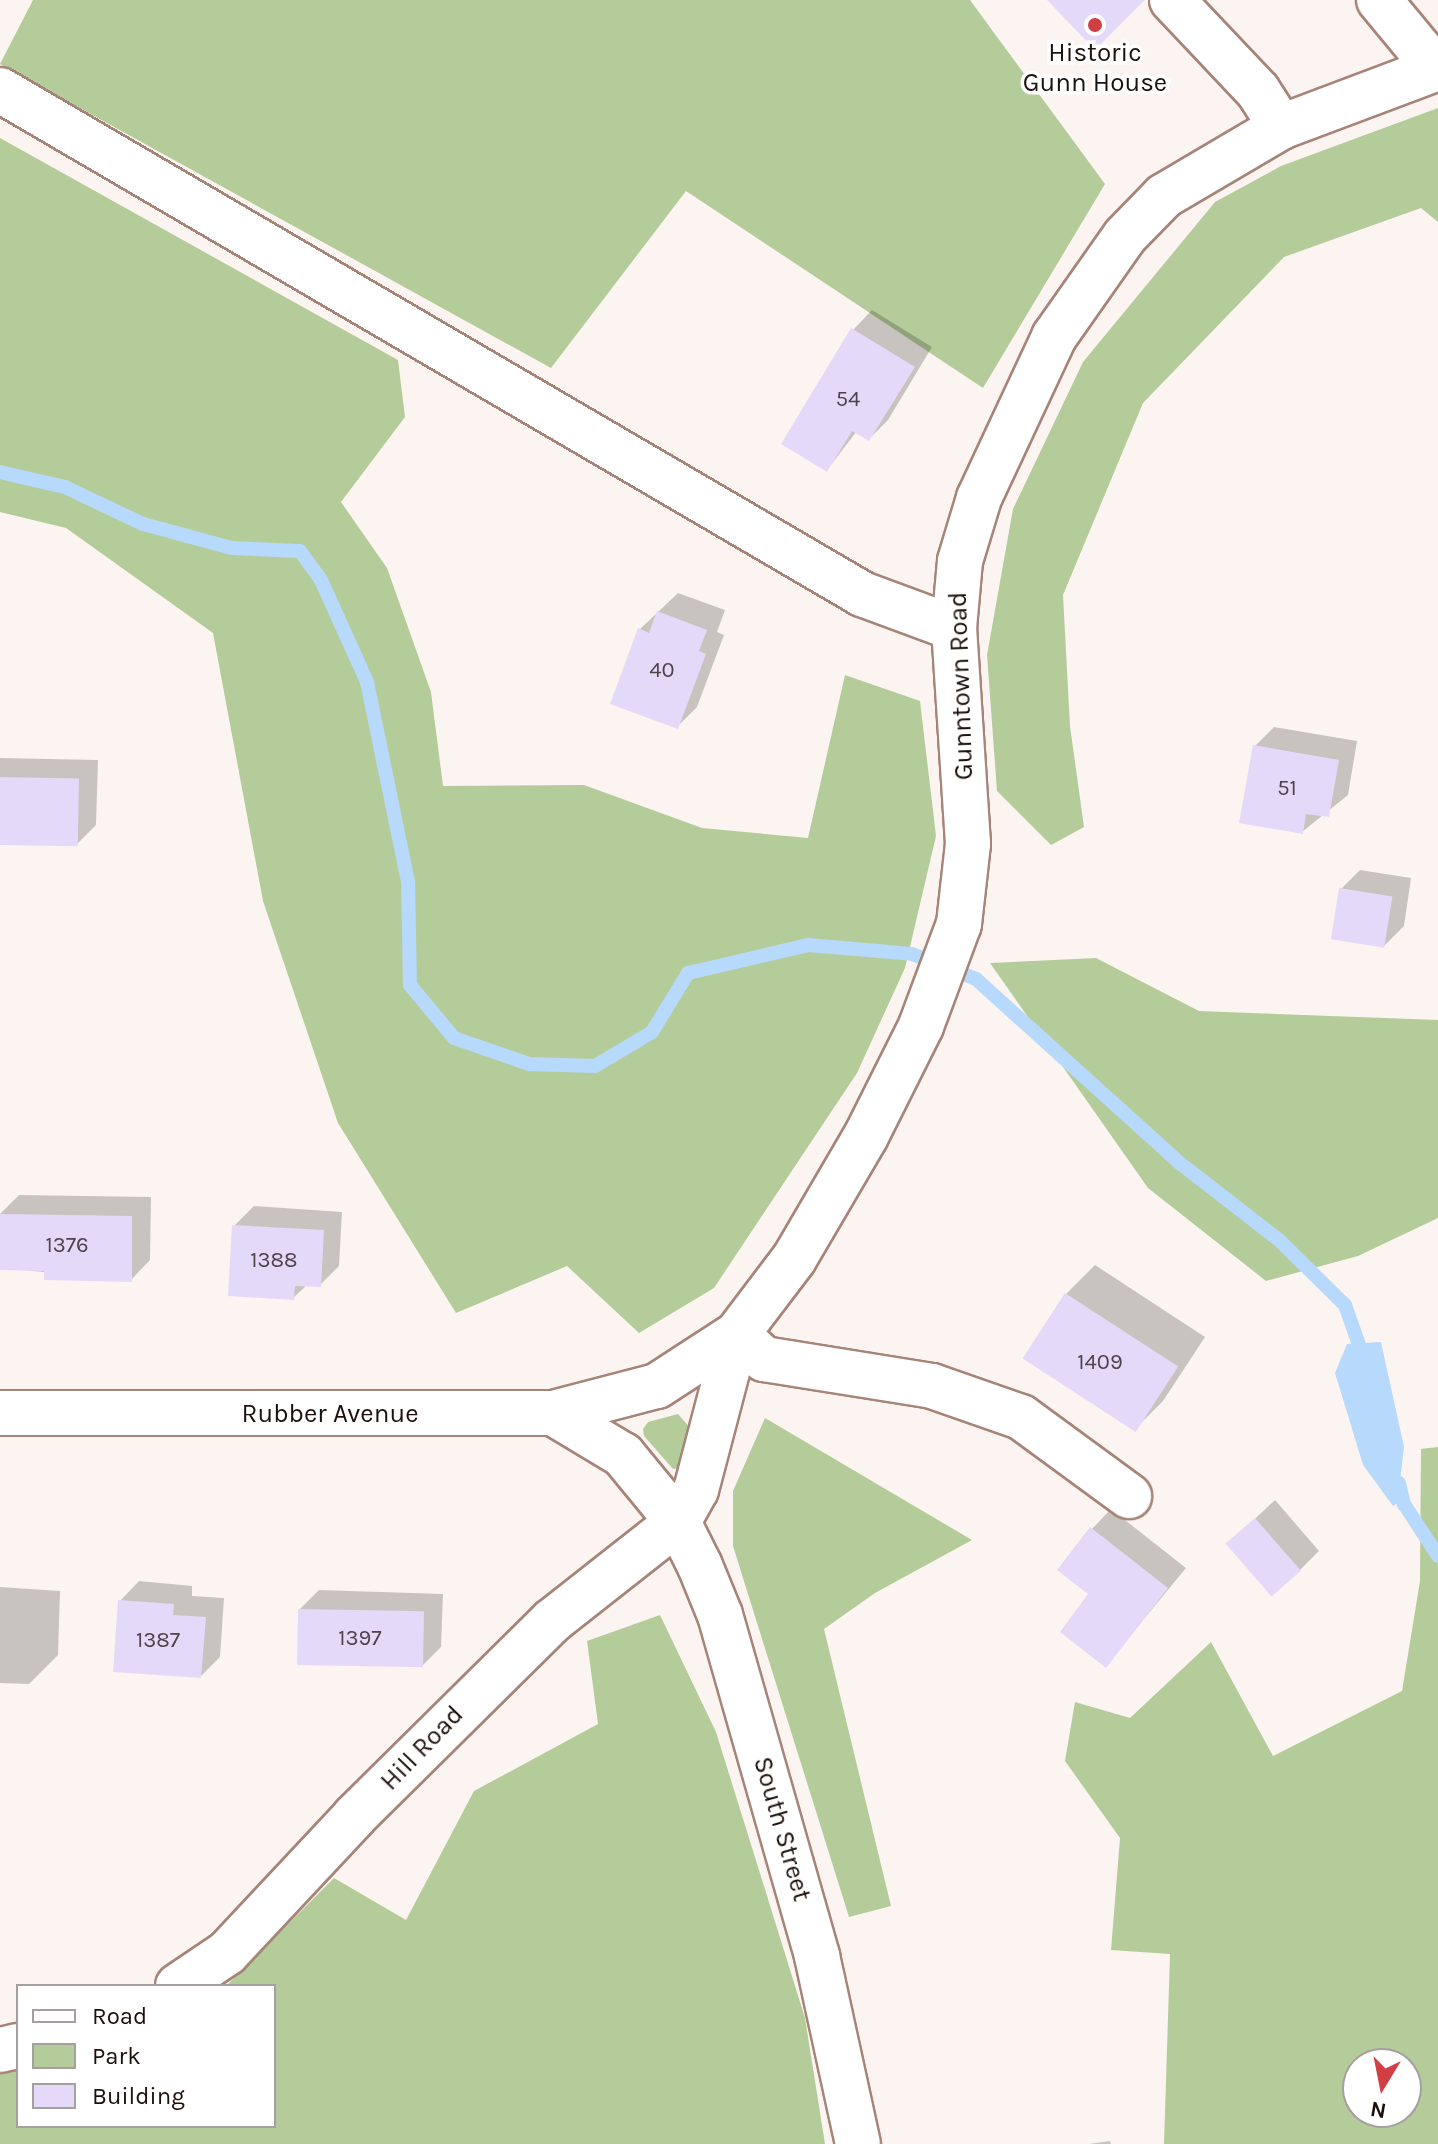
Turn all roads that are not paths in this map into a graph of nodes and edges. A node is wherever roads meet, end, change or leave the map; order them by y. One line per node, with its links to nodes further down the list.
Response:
1 (1172, 0): 5 (street)
2 (1379, 0): 3 (street)
3 (1437, 68): 5 (street, Gunntown Road)
4 (0, 90): 6 (street)
5 (1281, 127): 6 (street, Gunntown Road)
6 (954, 628): 7 (street, Gunntown Road)
7 (737, 1334): 8 (street, Gunntown Road); 11 (street); 12 (street)
8 (657, 1386): 10 (street, Rubber Avenue)
9 (0, 1413): 10 (street, Rubber Avenue)
10 (553, 1413): 12 (street, South Street)
11 (1129, 1496)
12 (678, 1522): 13 (street, Hill Road); 14 (street, South Street)
13 (181, 1984)
14 (858, 2144)

